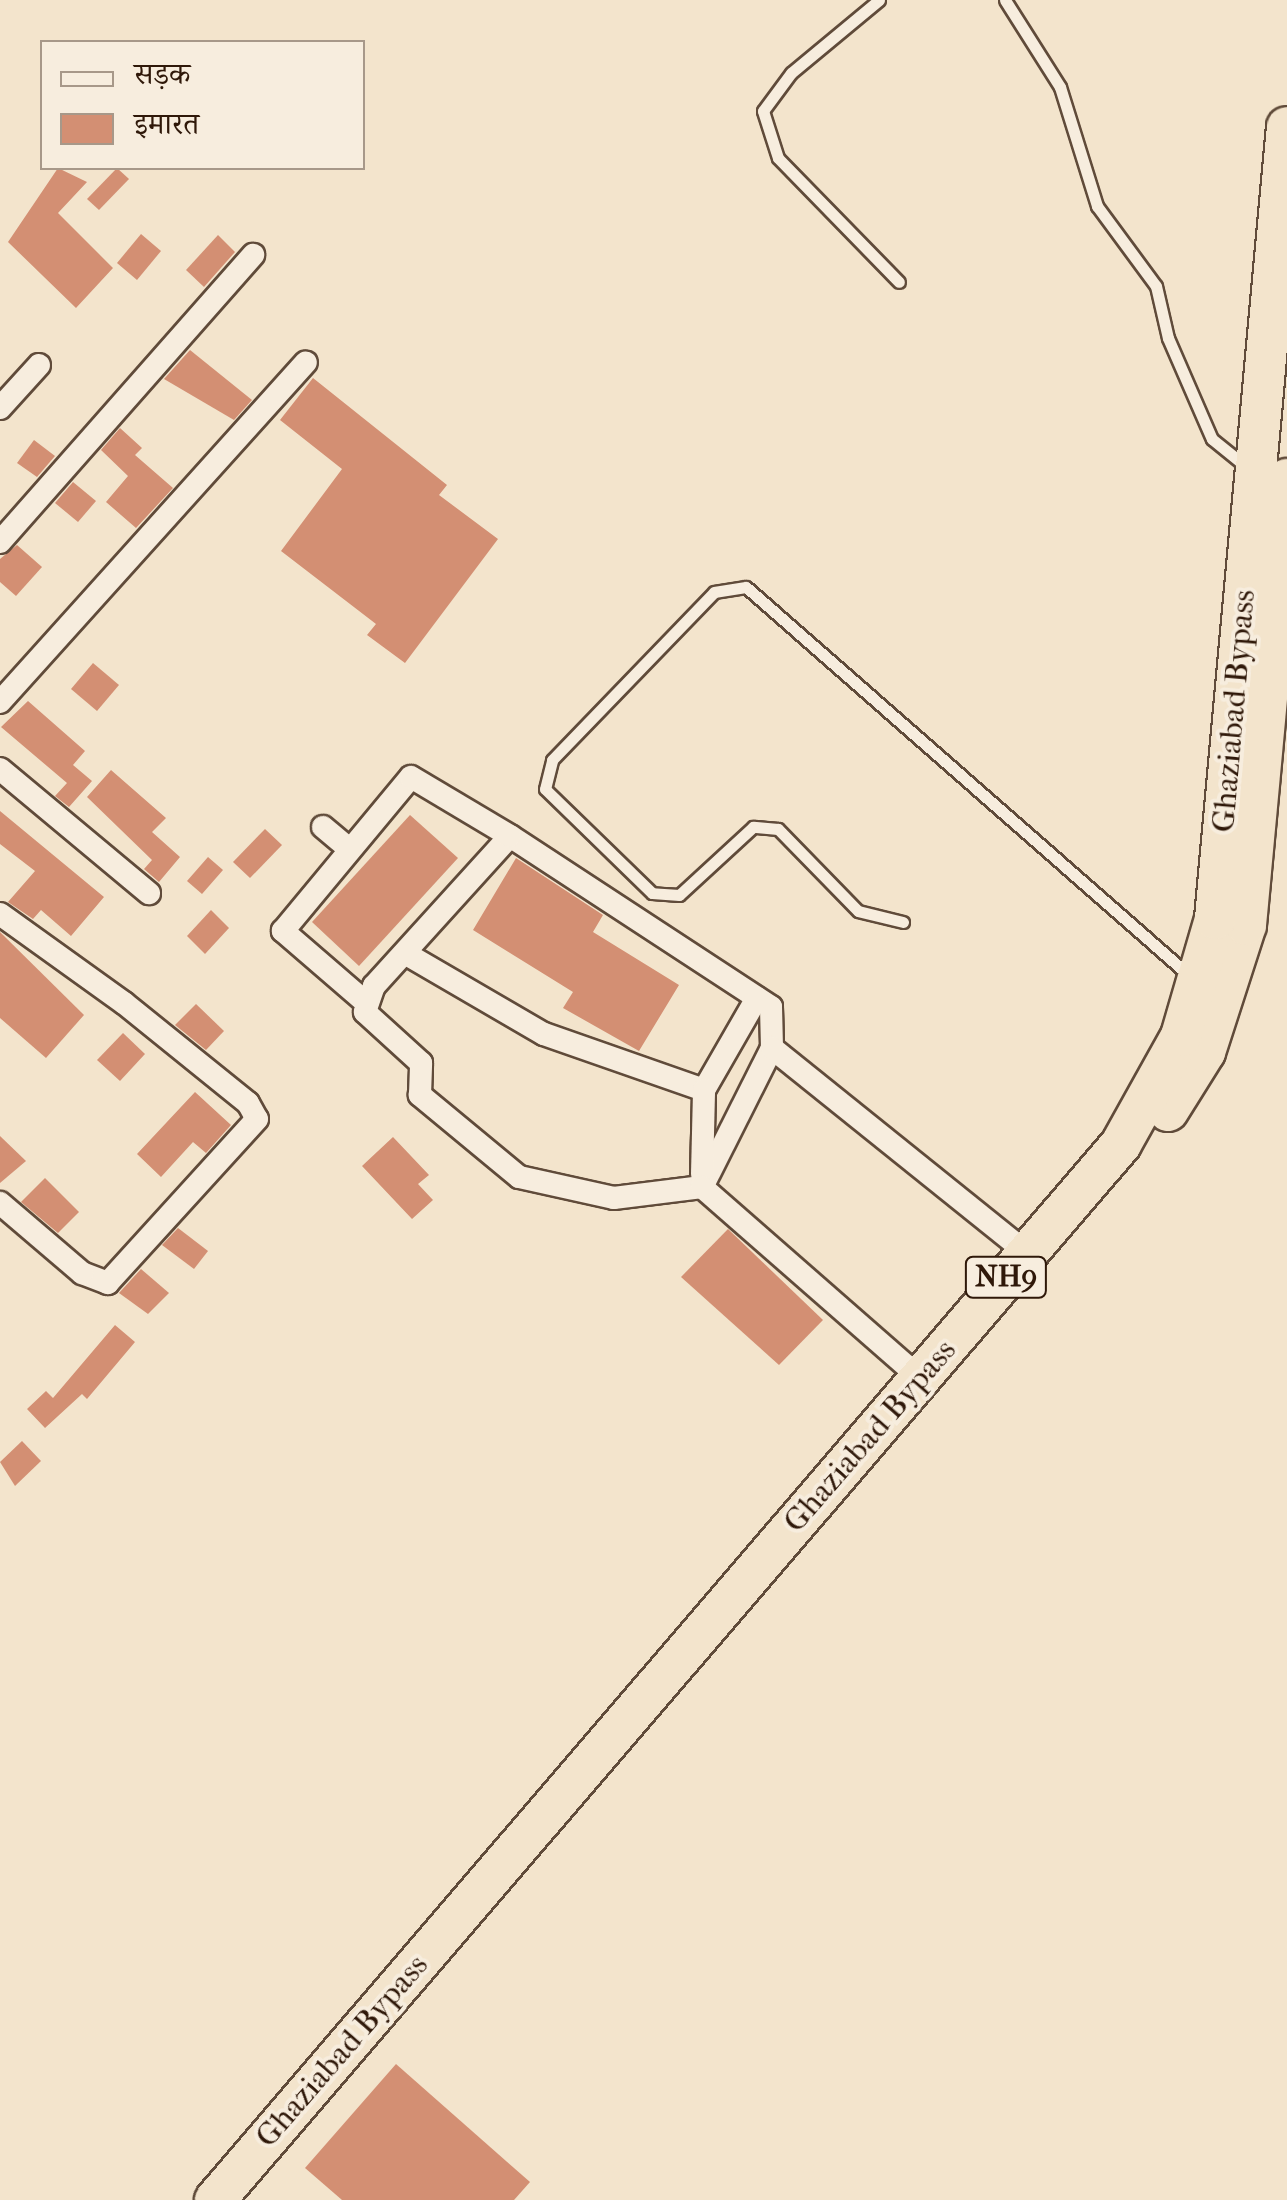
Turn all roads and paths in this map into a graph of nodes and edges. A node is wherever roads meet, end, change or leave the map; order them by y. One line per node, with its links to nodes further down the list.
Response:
1 (879, 0): 5 (lane)
2 (1005, 0): 9 (lane)
3 (1287, 128): 9 (highway, Ghaziabad Bypass / NH9)
4 (253, 256): 10 (street)
5 (899, 282)
6 (306, 362): 11 (street)
7 (39, 365): 8 (street)
8 (0, 408)
9 (1272, 475): 20 (highway, Ghaziabad Bypass / NH9); 29 (highway, Ghaziabad Bypass / NH9)
10 (0, 542)
11 (0, 702)
12 (0, 769): 16 (street)
13 (323, 827): 15 (street)
14 (510, 836): 15 (street); 19 (street); 21 (street)
15 (349, 848): 22 (street)
16 (149, 892)
17 (1, 916): 26 (street)
18 (903, 922): 20 (lane)
19 (408, 955): 22 (street); 24 (street)
20 (1197, 982): 27 (highway, Ghaziabad Bypass / NH9)
21 (757, 998): 23 (street); 24 (street)
22 (363, 1000): 25 (street)
23 (772, 1048): 25 (street); 27 (street)
24 (704, 1090): 25 (street)
25 (702, 1188): 28 (street)
26 (0, 1204)
27 (1027, 1253): 28 (highway, Ghaziabad Bypass / NH9)
28 (920, 1378): 29 (highway, Ghaziabad Bypass / NH9)
29 (846, 1480): 30 (highway, Ghaziabad Bypass / NH9); 31 (highway, Ghaziabad Bypass / NH9)
30 (215, 2200)
31 (250, 2200)

